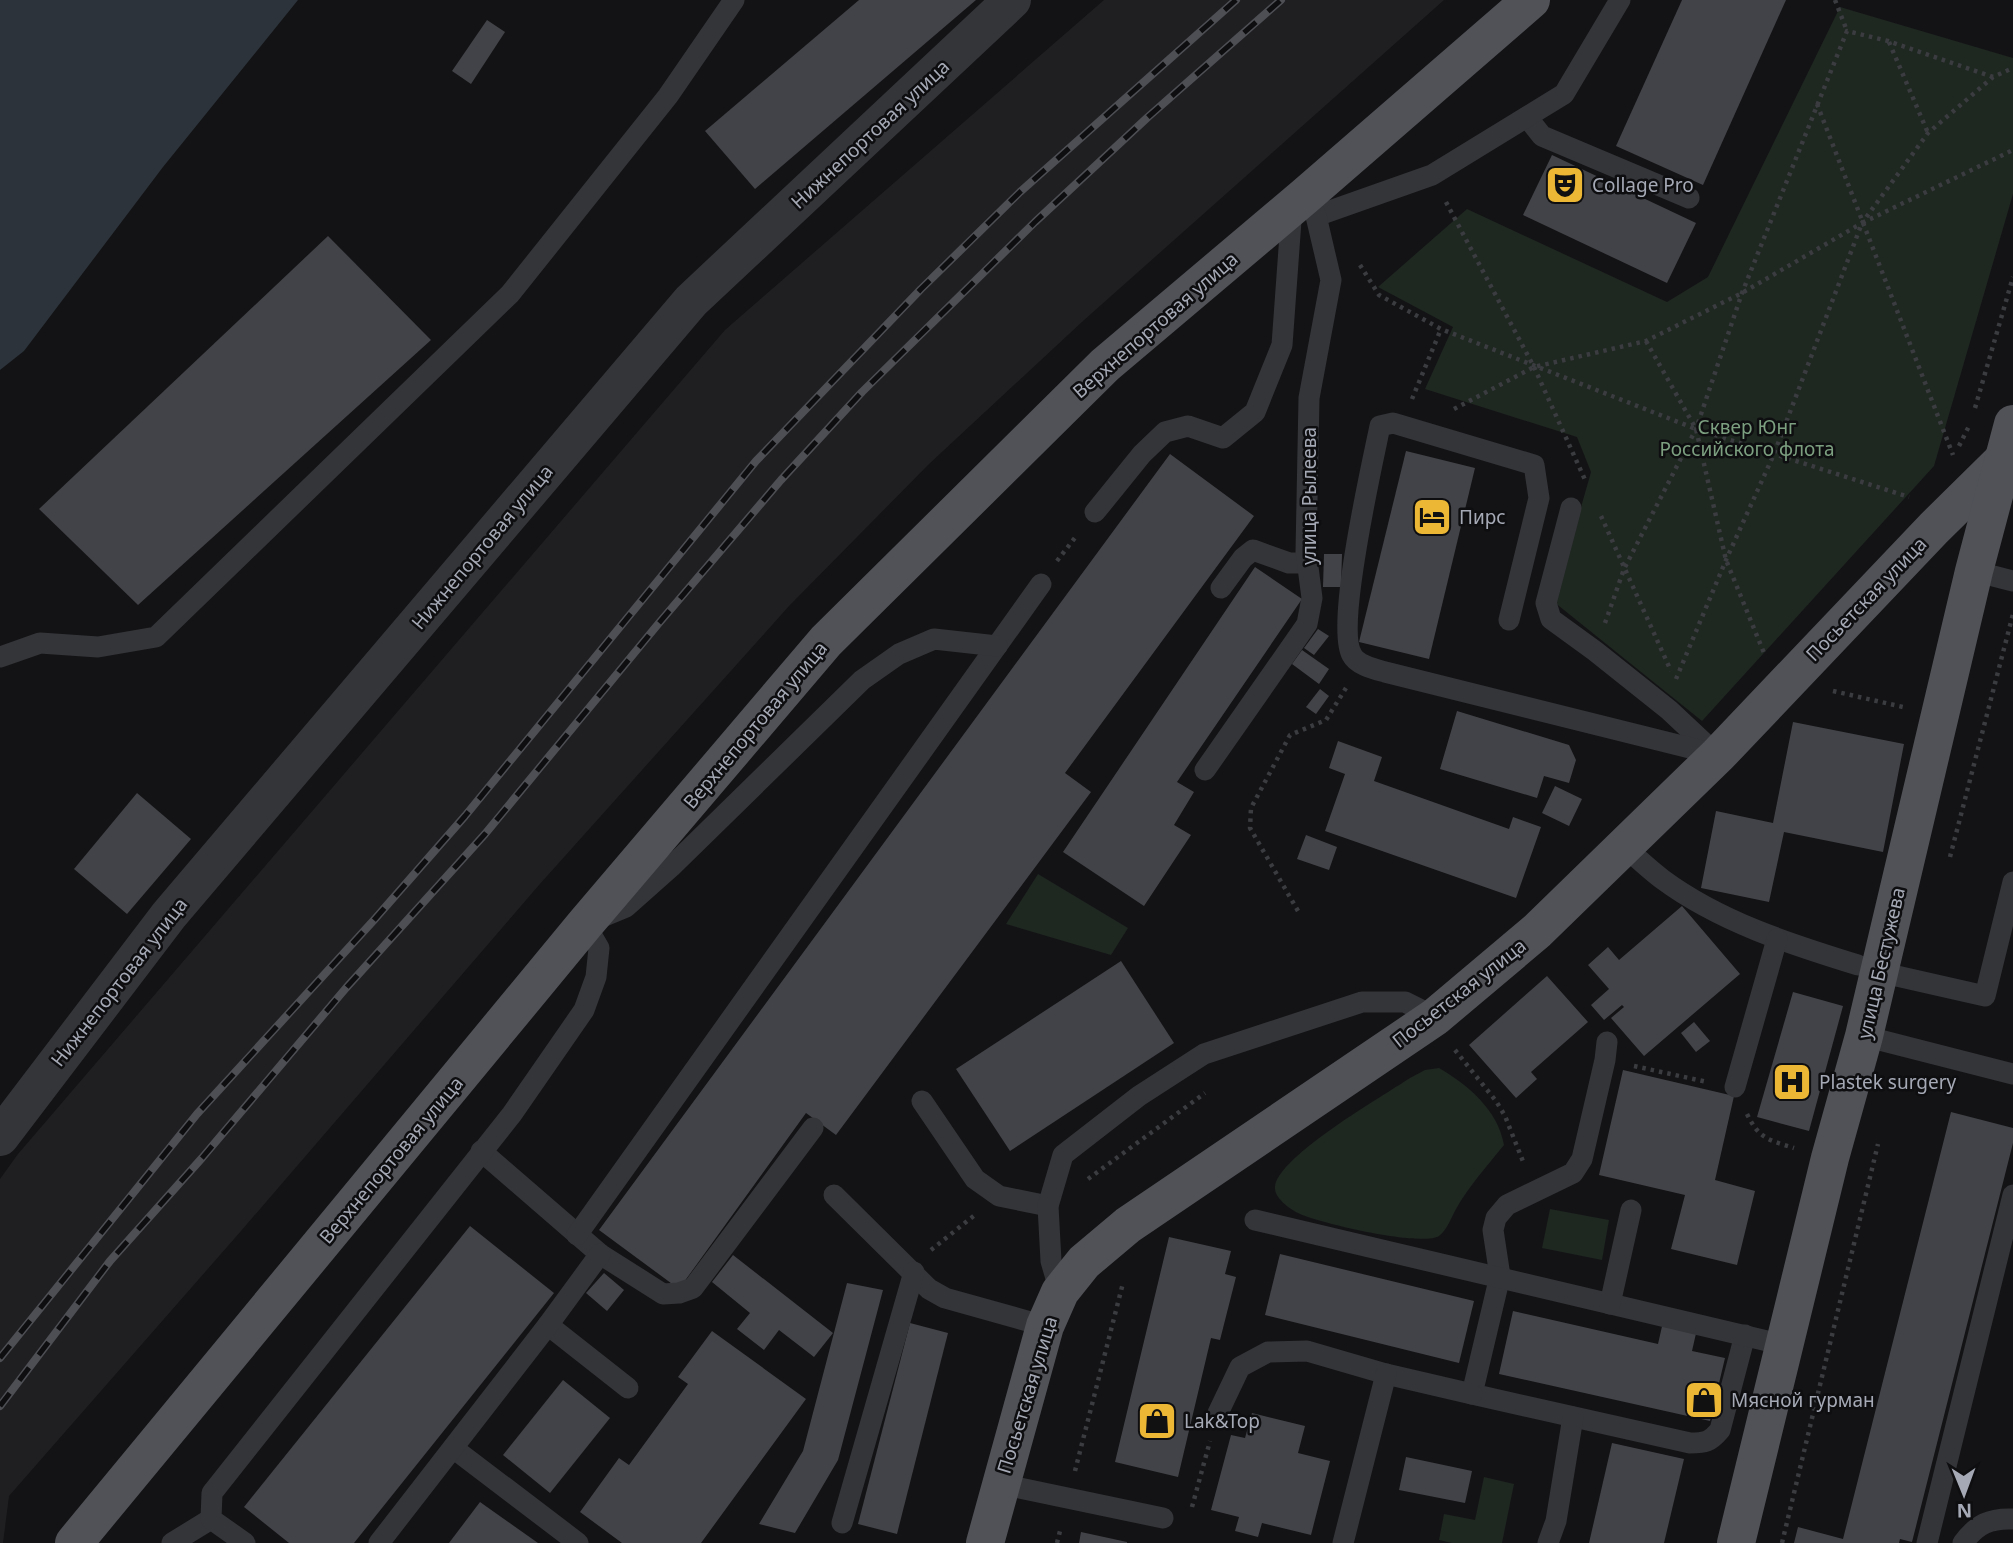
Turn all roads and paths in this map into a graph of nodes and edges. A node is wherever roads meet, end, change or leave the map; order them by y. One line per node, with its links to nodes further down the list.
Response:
1 (734, 0): 44 (lane)
2 (1012, 0): 65 (street, Нижнепортовая улица)
3 (1531, 0): 15 (main road, Верхнепортовая улица)
4 (1620, 0): 11 (lane)
5 (1835, 0): 6 (path)
6 (1847, 31): 7 (path); 10 (path)
7 (1888, 41): 9 (path); 12 (path)
8 (2013, 68): 9 (path)
9 (1993, 76): 12 (path)
10 (1817, 104): 17 (path); 21 (path)
11 (1527, 117): 14 (lane); 15 (lane)
12 (1928, 133): 17 (path)
13 (2013, 150): 17 (path)
14 (1689, 198)
15 (1305, 207): 34 (lane); 36 (lane, улица Рылеева); 55 (main road, Верхнепортовая улица)
16 (1452, 213): 20 (path)
17 (1862, 223): 21 (path); 29 (path); 30 (path)
18 (1358, 262): 22 (path)
19 (2013, 277): 30 (path)
20 (1490, 286)
21 (1742, 293): 23 (path); 27 (path)
22 (1441, 330): 24 (path); 25 (path)
23 (1646, 341): 24 (path); 27 (path)
24 (1534, 367): 26 (path); 27 (path)
25 (1410, 403)
26 (1445, 413)
27 (1696, 429): 29 (path); 35 (path); 43 (path)
28 (2008, 442): 37 (main road, улица Бестужева); 47 (main road, Посьетская улица)
29 (1774, 454): 33 (path); 35 (path)
30 (1954, 456): 31 (path)
31 (1946, 464)
32 (1571, 508): 43 (lane)
33 (1906, 509)
34 (1095, 512)
35 (1726, 560): 47 (path); 49 (path)
36 (1308, 563): 40 (lane); 51 (lane, улица Рылеева)
37 (1974, 571): 38 (lane); 57 (main road, улица Бестужева)
38 (2013, 581)
39 (1041, 584): 42 (lane)
40 (1222, 588)
41 (1509, 620): 45 (lane)
42 (997, 646): 55 (lane); 75 (lane)
43 (1595, 650): 49 (lane)
44 (0, 657)
45 (1362, 664): 50 (lane); 54 (path)
46 (1822, 688): 48 (path)
47 (1780, 689): 50 (main road, Посьетская улица)
48 (1908, 708)
49 (1669, 710): 50 (lane)
50 (1718, 755): 52 (main road, Посьетская улица)
51 (1205, 770)
52 (1625, 847): 56 (lane); 58 (main road, Посьетская улица)
53 (2013, 882): 57 (lane)
54 (1298, 911)
55 (585, 924): 66 (lane); 97 (main road, Верхнепортовая улица)
56 (1777, 939): 57 (lane); 62 (lane)
57 (1869, 969): 59 (main road, улица Бестужева)
58 (1442, 1030): 68 (path); 71 (lane); 79 (main road, Посьетская улица)
59 (1864, 1036): 61 (lane); 67 (main road, улица Бестужева)
60 (1606, 1051): 62 (path); 68 (lane)
61 (2013, 1074)
62 (1735, 1087): 67 (path)
63 (922, 1101): 71 (lane)
64 (813, 1128): 76 (lane)
65 (0, 1136)
66 (481, 1151): 75 (lane); 94 (lane)
67 (1830, 1158): 84 (main road, улица Бестужева)
68 (1534, 1191): 78 (lane)
69 (834, 1195): 77 (lane)
70 (2013, 1195): 106 (lane)
71 (1048, 1206): 79 (lane)
72 (1631, 1210): 80 (lane)
73 (971, 1218): 77 (path)
74 (1255, 1220): 78 (lane)
75 (577, 1235): 76 (lane)
76 (600, 1254): 81 (lane)
77 (912, 1270): 82 (lane); 96 (lane)
78 (1500, 1276): 80 (lane); 87 (lane)
79 (1060, 1292): 82 (main road, Посьетская улица)
80 (1610, 1304): 83 (lane)
81 (548, 1325): 86 (lane); 90 (lane)
82 (1045, 1326): 91 (main road, Посьетская улица)
83 (1745, 1335): 84 (lane); 89 (lane)
84 (1784, 1345): 105 (main road, улица Бестужева)
85 (1386, 1374): 87 (lane); 88 (lane); 103 (lane)
86 (628, 1388)
87 (1472, 1394): 89 (lane)
88 (1218, 1413): 92 (path)
89 (1573, 1417): 104 (lane)
90 (453, 1448): 100 (lane); 101 (lane)
91 (1001, 1484): 93 (lane); 102 (main road, Посьетская улица)
92 (1192, 1507)
93 (1163, 1518)
94 (211, 1519): 98 (lane); 99 (lane)
95 (2013, 1519): 107 (lane)
96 (842, 1523)
97 (74, 1543)
98 (172, 1543)
99 (244, 1543)
100 (379, 1543)
101 (578, 1543)
102 (985, 1543)
103 (1343, 1543)
104 (1548, 1543)
105 (1736, 1543)
106 (1927, 1543)
107 (1963, 1543)

